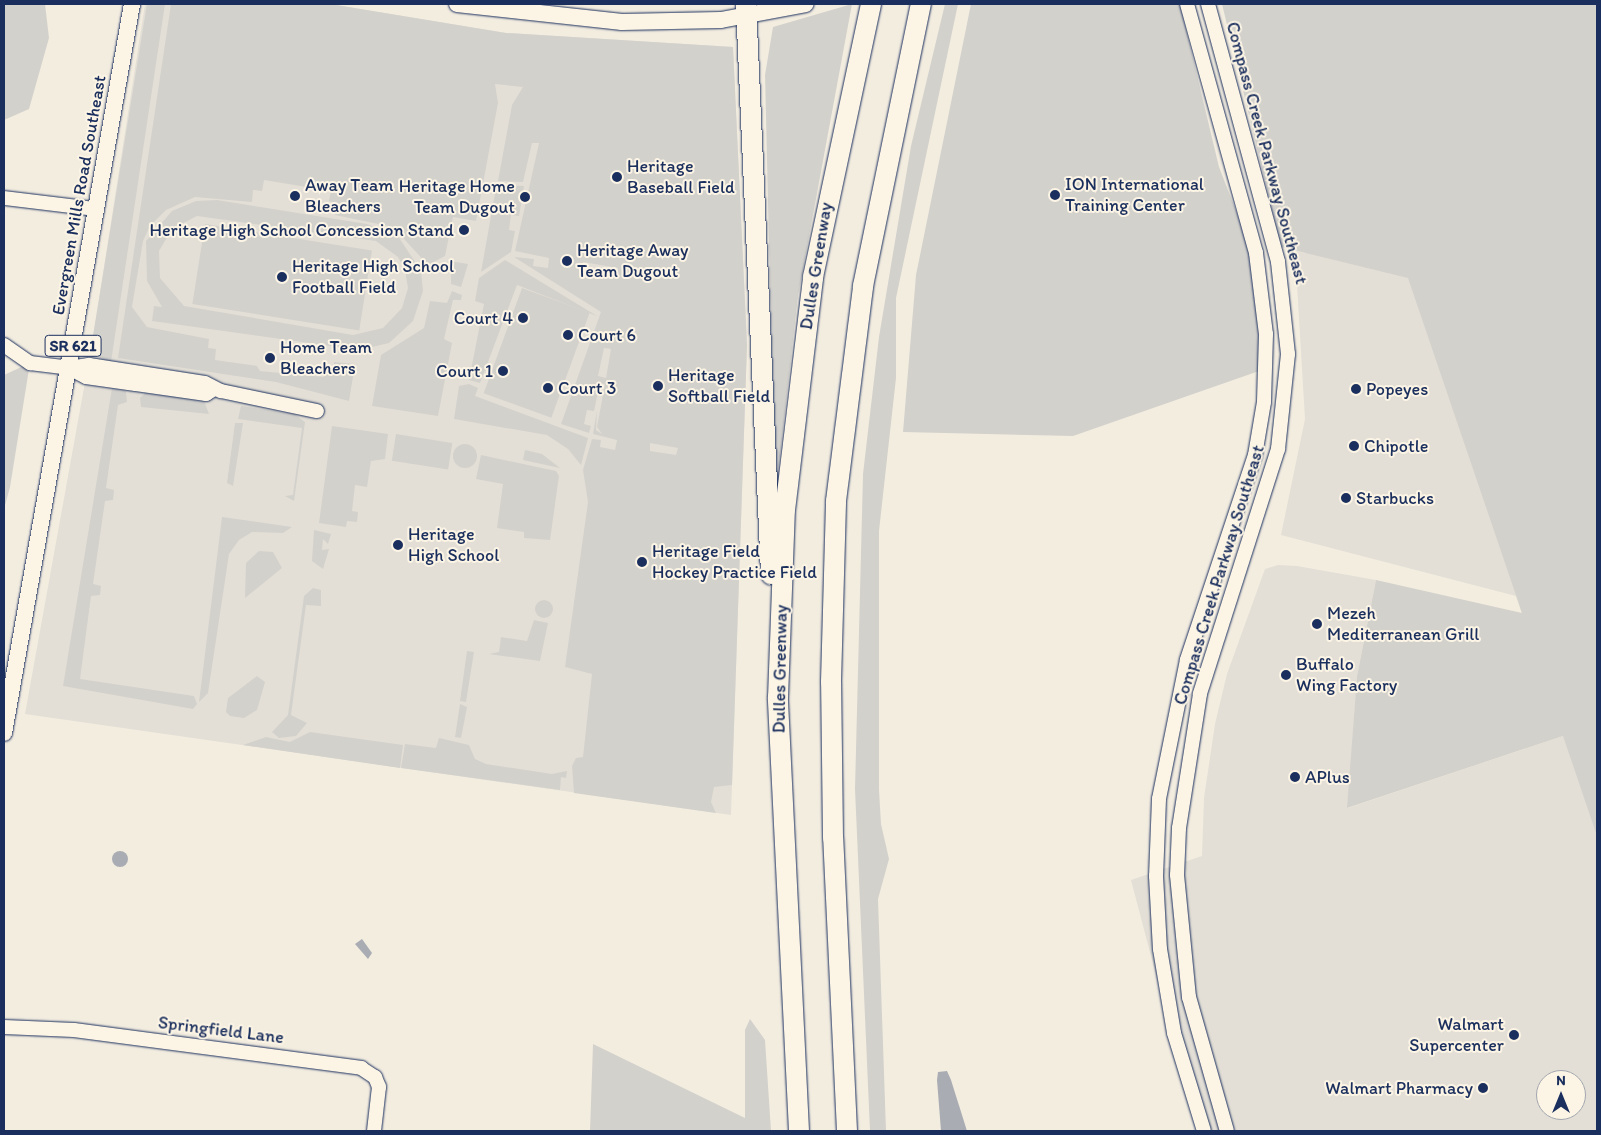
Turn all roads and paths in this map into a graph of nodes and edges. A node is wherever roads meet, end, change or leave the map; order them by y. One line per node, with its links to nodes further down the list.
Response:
1 (132, 4): 10 (main road, Evergreen Mills Road Southeast / SR 621)
2 (457, 4): 8 (main road)
3 (806, 4): 8 (main road)
4 (872, 4): 14 (highway, Dulles Greenway)
5 (921, 4): 19 (highway)
6 (1186, 4): 20 (street, Compass Creek Parkway Southeast)
7 (1208, 4): 21 (street, Compass Creek Parkway Southeast)
8 (747, 10): 14 (highway)
9 (4, 198): 10 (street)
10 (96, 209): 12 (main road, Evergreen Mills Road Southeast / SR 621)
11 (4, 345): 12 (street)
12 (69, 368): 13 (street); 15 (main road, Evergreen Mills Road Southeast / SR 621)
13 (317, 411)
14 (778, 671): 18 (highway, Dulles Greenway)
15 (4, 733)
16 (4, 1027): 17 (street, Springfield Lane)
17 (374, 1131)
18 (799, 1131)
19 (847, 1131)
20 (1204, 1131)
21 (1227, 1131)

